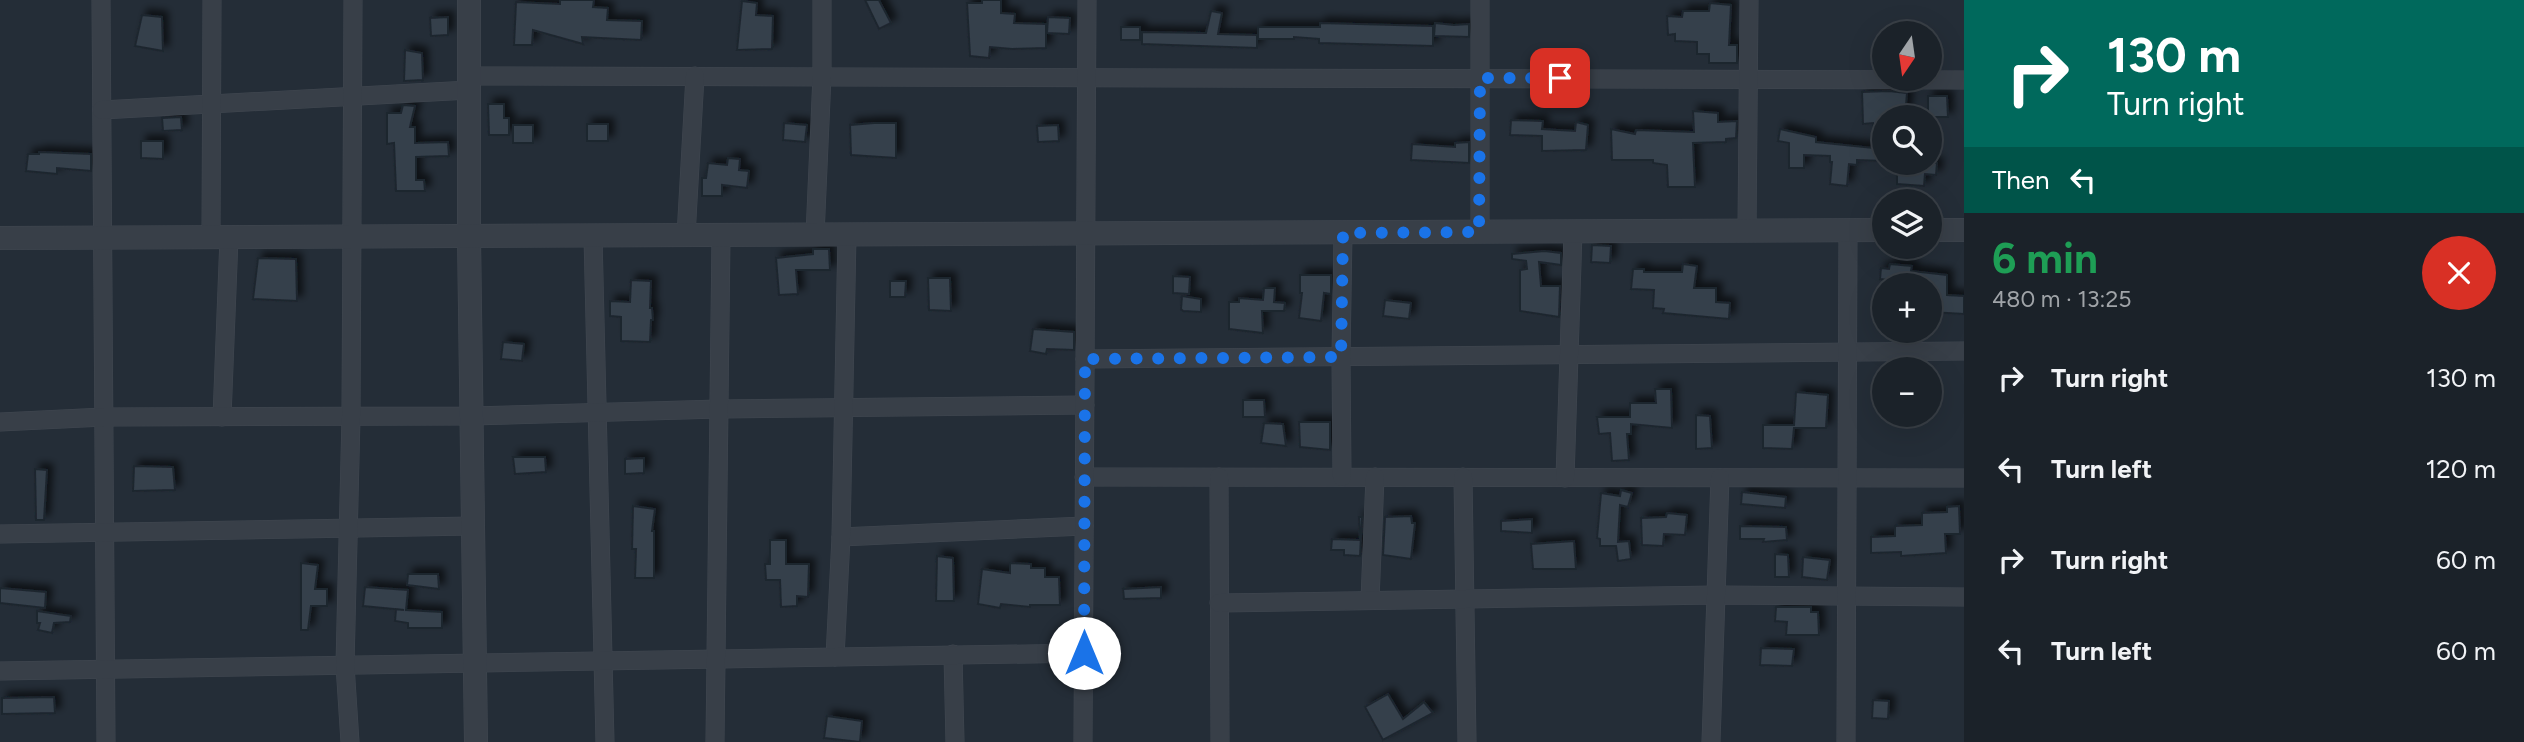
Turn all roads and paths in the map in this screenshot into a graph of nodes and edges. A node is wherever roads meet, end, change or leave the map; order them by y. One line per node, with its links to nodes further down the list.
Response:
1 (101, 0): 18 (street)
2 (212, 0): 17 (street)
3 (353, 0): 16 (street)
4 (469, 0): 15 (street)
5 (822, 0): 10 (street)
6 (1087, 0): 11 (street)
7 (1480, 0): 12 (street)
8 (1749, 0): 13 (street)
9 (695, 76): 10 (street); 15 (street); 31 (street)
10 (822, 76): 11 (street); 28 (street)
11 (1086, 76): 12 (street); 27 (street)
12 (1480, 78): 13 (street); 24 (street)
13 (1747, 79): 14 (street); 22 (street)
14 (1964, 80)
15 (469, 83): 16 (street); 34 (street)
16 (352, 97): 17 (street); 33 (street)
17 (212, 104): 18 (street); 36 (street)
18 (102, 110): 35 (street)
19 (1872, 230): 23 (street)
20 (1942, 230): 21 (street)
21 (1964, 230)
22 (1747, 231): 23 (street); 25 (street)
23 (1848, 231): 39 (street)
24 (1479, 232): 25 (street); 26 (street)
25 (1573, 232): 40 (street)
26 (1343, 233): 27 (street); 41 (street)
27 (1086, 234): 29 (street); 42 (street)
28 (815, 235): 29 (street); 32 (street)
29 (847, 235): 44 (street)
30 (593, 236): 31 (street); 34 (street); 46 (street)
31 (686, 236): 32 (street)
32 (721, 236): 45 (street)
33 (351, 237): 34 (street); 36 (street); 47 (street)
34 (469, 237): 48 (street)
35 (103, 238): 36 (street); 37 (street); 49 (street)
36 (220, 238): 50 (street)
37 (0, 239)
38 (1964, 351): 39 (street)
39 (1847, 352): 40 (street); 59 (street)
40 (1569, 355): 41 (street); 57 (street)
41 (1341, 357): 42 (street); 54 (street)
42 (1085, 359): 43 (street)
43 (1085, 405): 44 (street); 52 (street)
44 (842, 408): 45 (street); 66 (street)
45 (719, 409): 46 (street); 76 (street)
46 (597, 412): 48 (street); 77 (street)
47 (351, 416): 48 (street); 50 (street); 63 (street)
48 (471, 416): 61 (street)
49 (104, 417): 50 (street); 51 (street); 64 (street)
50 (222, 417)
51 (0, 422)
52 (1084, 477): 53 (street); 62 (street)
53 (1219, 477): 54 (street); 72 (street)
54 (1342, 477): 55 (street)
55 (1375, 477): 56 (street); 71 (street)
56 (1464, 477): 57 (street); 70 (street)
57 (1565, 478): 58 (street)
58 (1720, 478): 59 (street); 67 (street)
59 (1847, 478): 60 (street); 68 (street)
60 (1964, 478)
61 (473, 526): 63 (street); 78 (street)
62 (1084, 526): 66 (street); 73 (street)
63 (348, 528): 64 (street); 79 (street)
64 (105, 532): 65 (street); 80 (street)
65 (0, 534)
66 (841, 537): 75 (street)
67 (1716, 595): 68 (street); 70 (street); 91 (street)
68 (1846, 596): 69 (street); 92 (street)
69 (1964, 597)
70 (1465, 599): 71 (street); 90 (street)
71 (1370, 600): 72 (street)
72 (1219, 603): 89 (street)
73 (1084, 653): 74 (street); 88 (street)
74 (953, 654): 75 (street); 87 (street)
75 (835, 657): 76 (street)
76 (716, 659): 77 (street); 86 (street)
77 (603, 661): 78 (street); 85 (street)
78 (475, 663): 79 (street); 84 (street)
79 (345, 665): 80 (street); 83 (street)
80 (106, 669): 81 (street); 82 (street)
81 (0, 671)
82 (106, 742)
83 (350, 742)
84 (476, 742)
85 (605, 742)
86 (715, 742)
87 (955, 742)
88 (1083, 742)
89 (1220, 742)
90 (1466, 742)
91 (1711, 742)
92 (1846, 742)

